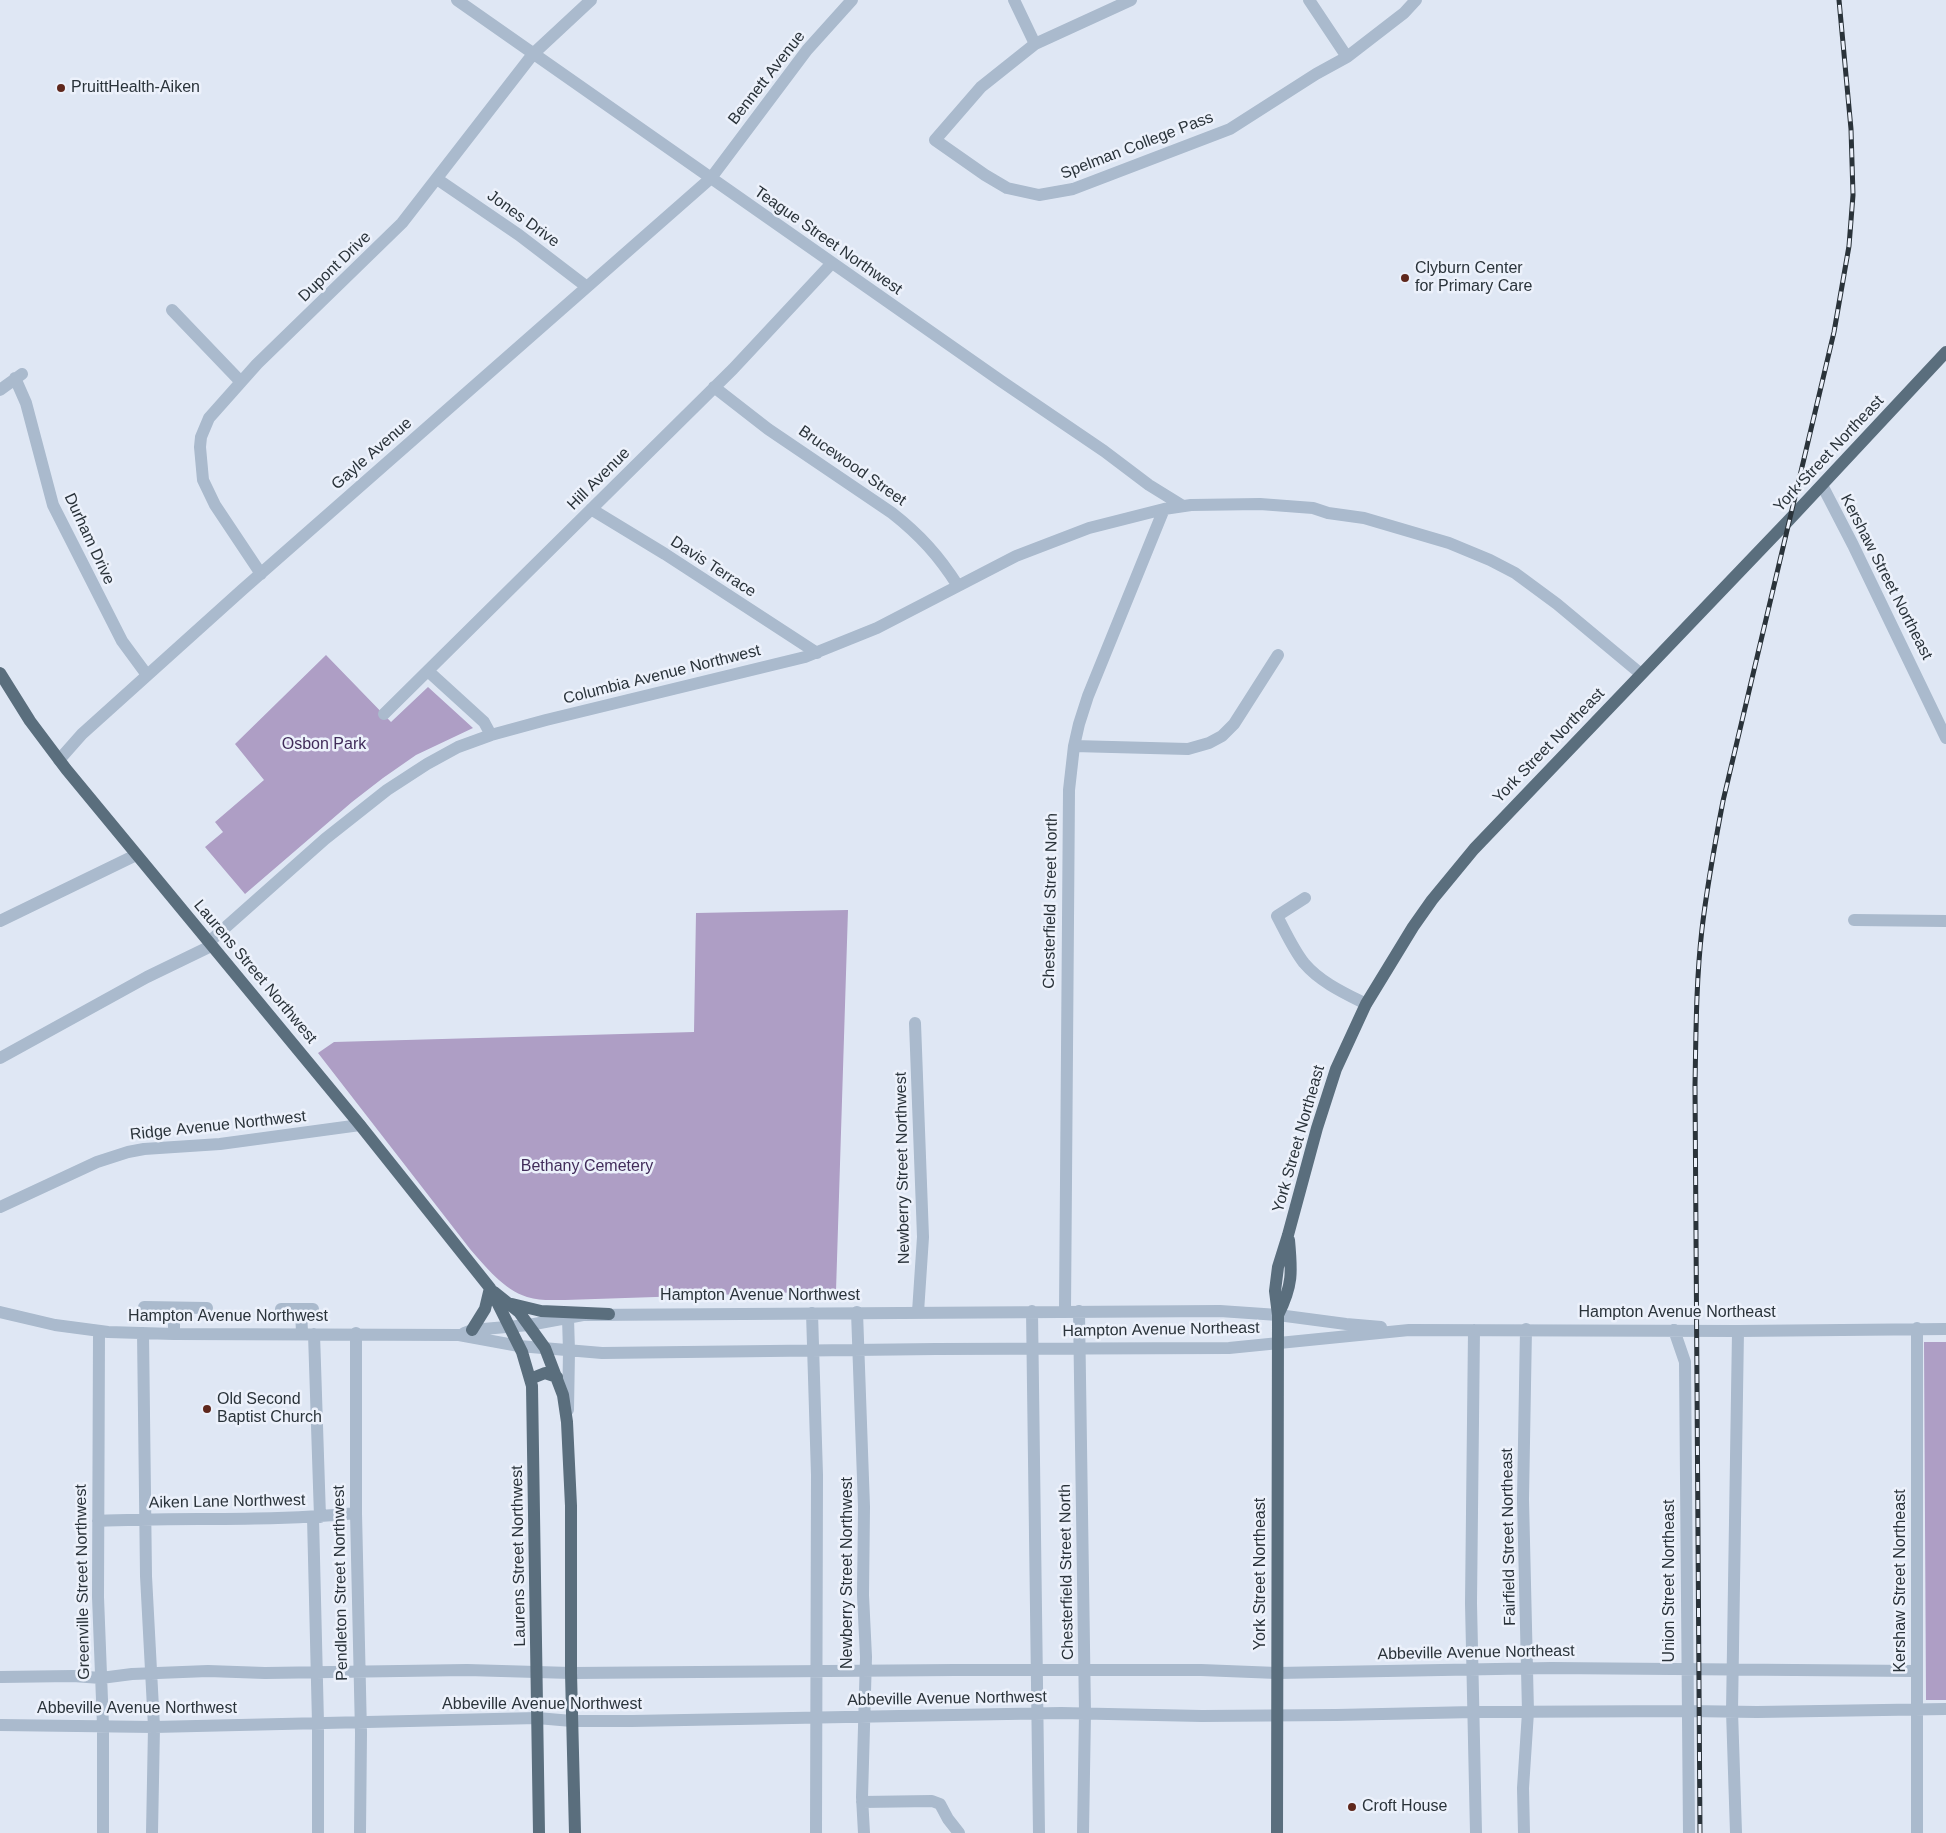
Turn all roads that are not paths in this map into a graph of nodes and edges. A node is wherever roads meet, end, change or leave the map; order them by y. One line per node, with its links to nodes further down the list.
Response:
1 (456, 0): 9 (street, Teague Street Northwest)
2 (591, 0): 9 (street, Dupont Drive)
3 (852, 0): 11 (street, Bennett Avenue)
4 (1014, 0): 8 (street)
5 (1130, 0): 8 (street)
6 (1309, 0): 10 (street)
7 (1416, 0): 10 (street, Spelman College Pass)
8 (1035, 44): 10 (street, Spelman College Pass)
9 (533, 54): 11 (street, Teague Street Northwest); 12 (street, Dupont Drive)
10 (1347, 57)
11 (711, 178): 13 (street, Teague Street Northwest); 14 (street, Gayle Avenue)
12 (437, 179): 14 (street, Jones Drive); 17 (street, Dupont Drive)
13 (832, 263): 18 (street, Hill Avenue); 21 (street, Teague Street Northwest)
14 (587, 287): 24 (street, Gayle Avenue)
15 (172, 310): 17 (street)
16 (1946, 352): 20 (main road, York Street Northeast)
17 (241, 382): 24 (street, Dupont Drive)
18 (714, 387): 22 (street, Hill Avenue); 25 (street, Brucewood Street)
19 (0, 390): 31 (street, Durham Drive)
20 (1822, 485): 30 (main road, York Street Northeast); 34 (street, Kershaw Street Northeast)
21 (1183, 506): 23 (street, Columbia Avenue Northwest); 30 (street, Columbia Avenue Northwest)
22 (591, 509): 26 (street, Davis Terrace); 28 (street, Hill Avenue)
23 (1164, 509): 25 (street, Columbia Avenue Northwest); 35 (street, Chesterfield Street North)
24 (261, 574): 31 (street, Gayle Avenue)
25 (958, 586): 26 (street, Columbia Avenue Northwest)
26 (817, 653): 33 (street, Columbia Avenue Northwest)
27 (1278, 655): 35 (street)
28 (428, 671): 32 (street, Hill Avenue); 33 (street)
29 (0, 673): 36 (main road, Laurens Street Northwest)
30 (1641, 674): 43 (main road, York Street Northeast)
31 (147, 675): 36 (street, Gayle Avenue)
32 (384, 714)
33 (491, 735): 42 (street, Columbia Avenue Northwest)
34 (1946, 738)
35 (1074, 746): 55 (street, Chesterfield Street North)
36 (60, 760): 37 (main road, Laurens Street Northwest)
37 (136, 855): 39 (street); 42 (main road, Laurens Street Northwest)
38 (1305, 898): 43 (street)
39 (1, 918)
40 (1854, 920): 41 (street)
41 (1946, 921)
42 (210, 944): 45 (street, Columbia Avenue Northwest); 46 (main road, Laurens Street Northwest)
43 (1366, 1004): 62 (main road, York Street Northeast)
44 (915, 1023): 59 (street, Newberry Street Northwest)
45 (0, 1058)
46 (360, 1125): 47 (street, Ridge Avenue Northwest); 48 (main road, Laurens Street Northwest)
47 (0, 1207)
48 (490, 1288): 49 (main road, Laurens Street Northwest); 65 (main road, Laurens Street Northwest); 69 (main road)
49 (509, 1304): 61 (main road); 64 (main road, Laurens Street Northwest)
50 (144, 1307): 51 (street)
51 (174, 1308): 52 (street); 77 (street)
52 (207, 1308)
53 (281, 1309): 78 (street, Pendleton Street Northwest)
54 (1032, 1311): 55 (street, Hampton Avenue Northwest); 59 (street, Hampton Avenue Northwest); 83 (street, Chesterfield Street North)
55 (1064, 1311): 56 (street, Hampton Avenue Northeast)
56 (1079, 1311): 62 (street, Hampton Avenue Northeast); 84 (street, Chesterfield Street North)
57 (0, 1312): 74 (street, Hampton Avenue Northwest)
58 (857, 1312): 59 (street, Hampton Avenue Northwest); 60 (street, Hampton Avenue Northwest); 86 (street, Newberry Street Northwest)
59 (918, 1312)
60 (812, 1313): 61 (street, Hampton Avenue Northwest); 85 (street, Newberry Street Northwest)
61 (609, 1314): 63 (street, Hampton Avenue Northwest)
62 (1278, 1315): 70 (street, Hampton Avenue Northeast); 80 (main road, York Street Northeast)
63 (568, 1318): 64 (street, Hampton Avenue Northwest); 87 (street, Laurens Street Northwest)
64 (529, 1325): 65 (street, Hampton Avenue Northwest); 82 (main road, Laurens Street Northwest)
65 (510, 1328): 69 (street, Hampton Avenue Northwest); 81 (main road, Laurens Street Northwest)
66 (1917, 1328): 67 (street, Hampton Avenue Northeast); 73 (street, Hampton Avenue Northeast); 104 (street, Kershaw Street Northeast)
67 (1946, 1328)
68 (1526, 1329): 71 (street, Hampton Avenue Northeast); 72 (street, Hampton Avenue Northeast); 95 (street, Fairfield Street Northeast)
69 (472, 1330): 79 (street, Hampton Avenue Northwest)
70 (1408, 1330): 71 (street, Hampton Avenue Northeast); 80 (street, Hampton Avenue Northeast)
71 (1474, 1330): 99 (street)
72 (1674, 1330): 73 (street, Hampton Avenue Northeast); 96 (street, Union Street Northeast)
73 (1738, 1330): 97 (street)
74 (99, 1331): 75 (street, Hampton Avenue Northwest); 94 (street, Greenville Street Northwest)
75 (142, 1333): 77 (street, Hampton Avenue Northwest); 93 (street)
76 (356, 1333): 78 (street, Hampton Avenue Northwest); 79 (street, Hampton Avenue Northwest); 91 (street, Pendleton Street Northwest)
77 (174, 1334): 78 (street, Hampton Avenue Northwest)
78 (308, 1334): 92 (street, Pendleton Street Northwest)
79 (458, 1335): 81 (street, Hampton Avenue Northwest)
80 (1277, 1343): 84 (street, Hampton Avenue Northeast); 107 (main road, York Street Northeast)
81 (520, 1346): 82 (street, Hampton Avenue Northwest); 89 (main road, Laurens Street Northwest)
82 (545, 1348): 87 (street, Hampton Avenue Northwest); 88 (main road, Laurens Street Northwest)
83 (1033, 1348): 84 (street, Hampton Avenue Northeast); 86 (street, Hampton Avenue Northwest); 98 (street, Chesterfield Street North)
84 (1080, 1348): 103 (street, Chesterfield Street North)
85 (814, 1350): 86 (street, Hampton Avenue Northwest); 87 (street, Hampton Avenue Northwest); 106 (street, Newberry Street Northwest)
86 (858, 1350): 102 (street, Newberry Street Northwest)
87 (569, 1351): 90 (street, Laurens Street Northwest)
88 (557, 1377): 89 (main road); 90 (main road, Laurens Street Northwest)
89 (530, 1379): 101 (main road, Laurens Street Northwest)
90 (568, 1422): 108 (main road, Laurens Street Northwest)
91 (356, 1513): 92 (street, Aiken Lane Northwest); 100 (street, Pendleton Street Northwest)
92 (317, 1517): 93 (street, Aiken Lane Northwest); 105 (street, Pendleton Street Northwest)
93 (146, 1519): 94 (street, Aiken Lane Northwest); 109 (street)
94 (98, 1521): 111 (street, Greenville Street Northwest)
95 (1528, 1668): 96 (street, Abbeville Avenue Northeast); 99 (street, Abbeville Avenue Northeast); 117 (street, Fairfield Street Northeast)
96 (1687, 1668): 97 (street, Abbeville Avenue Northeast); 114 (street, Union Street Northeast)
97 (1733, 1668): 104 (street, Abbeville Avenue Northeast); 115 (street)
98 (1036, 1670): 102 (street, Abbeville Avenue Northwest); 103 (street, Abbeville Avenue Northeast); 119 (street, Chesterfield Street North)
99 (1473, 1670): 107 (street, Abbeville Avenue Northeast); 116 (street)
100 (359, 1671): 101 (street, Abbeville Avenue Northwest); 105 (street, Abbeville Avenue Northwest); 125 (street, Pendleton Street Northwest)
101 (537, 1671): 108 (street, Abbeville Avenue Northwest); 123 (main road, Laurens Street Northwest)
102 (865, 1671): 106 (street, Abbeville Avenue Northwest); 122 (street, Newberry Street Northwest)
103 (1084, 1671): 107 (street, Abbeville Avenue Northeast); 118 (street, Chesterfield Street North)
104 (1916, 1671): 112 (street, Kershaw Street Northeast)
105 (316, 1672): 109 (street, Abbeville Avenue Northwest); 126 (street, Pendleton Street Northwest)
106 (816, 1672): 108 (street, Abbeville Avenue Northwest); 121 (street, Newberry Street Northwest)
107 (1277, 1672): 120 (main road, York Street Northeast)
108 (571, 1673): 124 (main road, Laurens Street Northwest)
109 (151, 1674): 111 (street, Abbeville Avenue Northwest); 129 (street)
110 (0, 1677): 111 (street, Abbeville Avenue Northwest)
111 (101, 1678): 128 (street, Greenville Street Northwest)
112 (1917, 1709): 113 (street); 115 (street); 147 (street, Kershaw Street Northeast)
113 (1946, 1709)
114 (1688, 1711): 115 (street); 117 (street); 145 (street, Union Street Northeast)
115 (1732, 1711): 146 (street)
116 (1474, 1712): 117 (street); 120 (street); 143 (street)
117 (1528, 1712): 144 (street, Fairfield Street Northeast)
118 (1085, 1713): 119 (street, Abbeville Avenue Northwest); 120 (street); 141 (street, Chesterfield Street North)
119 (1038, 1714): 122 (street, Abbeville Avenue Northwest); 140 (street, Chesterfield Street North)
120 (1277, 1715): 142 (main road, York Street Northeast)
121 (816, 1717): 122 (street, Abbeville Avenue Northwest); 124 (street, Abbeville Avenue Northwest); 137 (street, Newberry Street Northwest)
122 (863, 1717): 130 (street, Newberry Street Northwest)
123 (538, 1718): 124 (street, Abbeville Avenue Northwest); 125 (street, Abbeville Avenue Northwest); 135 (main road, Laurens Street Northwest)
124 (572, 1721): 136 (main road, Laurens Street Northwest)
125 (361, 1722): 126 (street, Abbeville Avenue Northwest); 134 (street, Pendleton Street Northwest)
126 (318, 1723): 129 (street, Abbeville Avenue Northwest); 133 (street, Pendleton Street Northwest)
127 (0, 1725): 128 (street, Abbeville Avenue Northwest)
128 (102, 1726): 129 (street, Abbeville Avenue Northwest); 131 (street, Greenville Street Northwest)
129 (154, 1727): 132 (street)
130 (862, 1802): 138 (street, Newberry Street Northwest); 139 (street)
131 (103, 1833)
132 (152, 1833)
133 (318, 1833)
134 (360, 1833)
135 (539, 1833)
136 (575, 1833)
137 (816, 1833)
138 (864, 1833)
139 (959, 1833)
140 (1038, 1833)
141 (1083, 1833)
142 (1278, 1833)
143 (1476, 1833)
144 (1524, 1833)
145 (1689, 1833)
146 (1736, 1833)
147 (1917, 1833)

